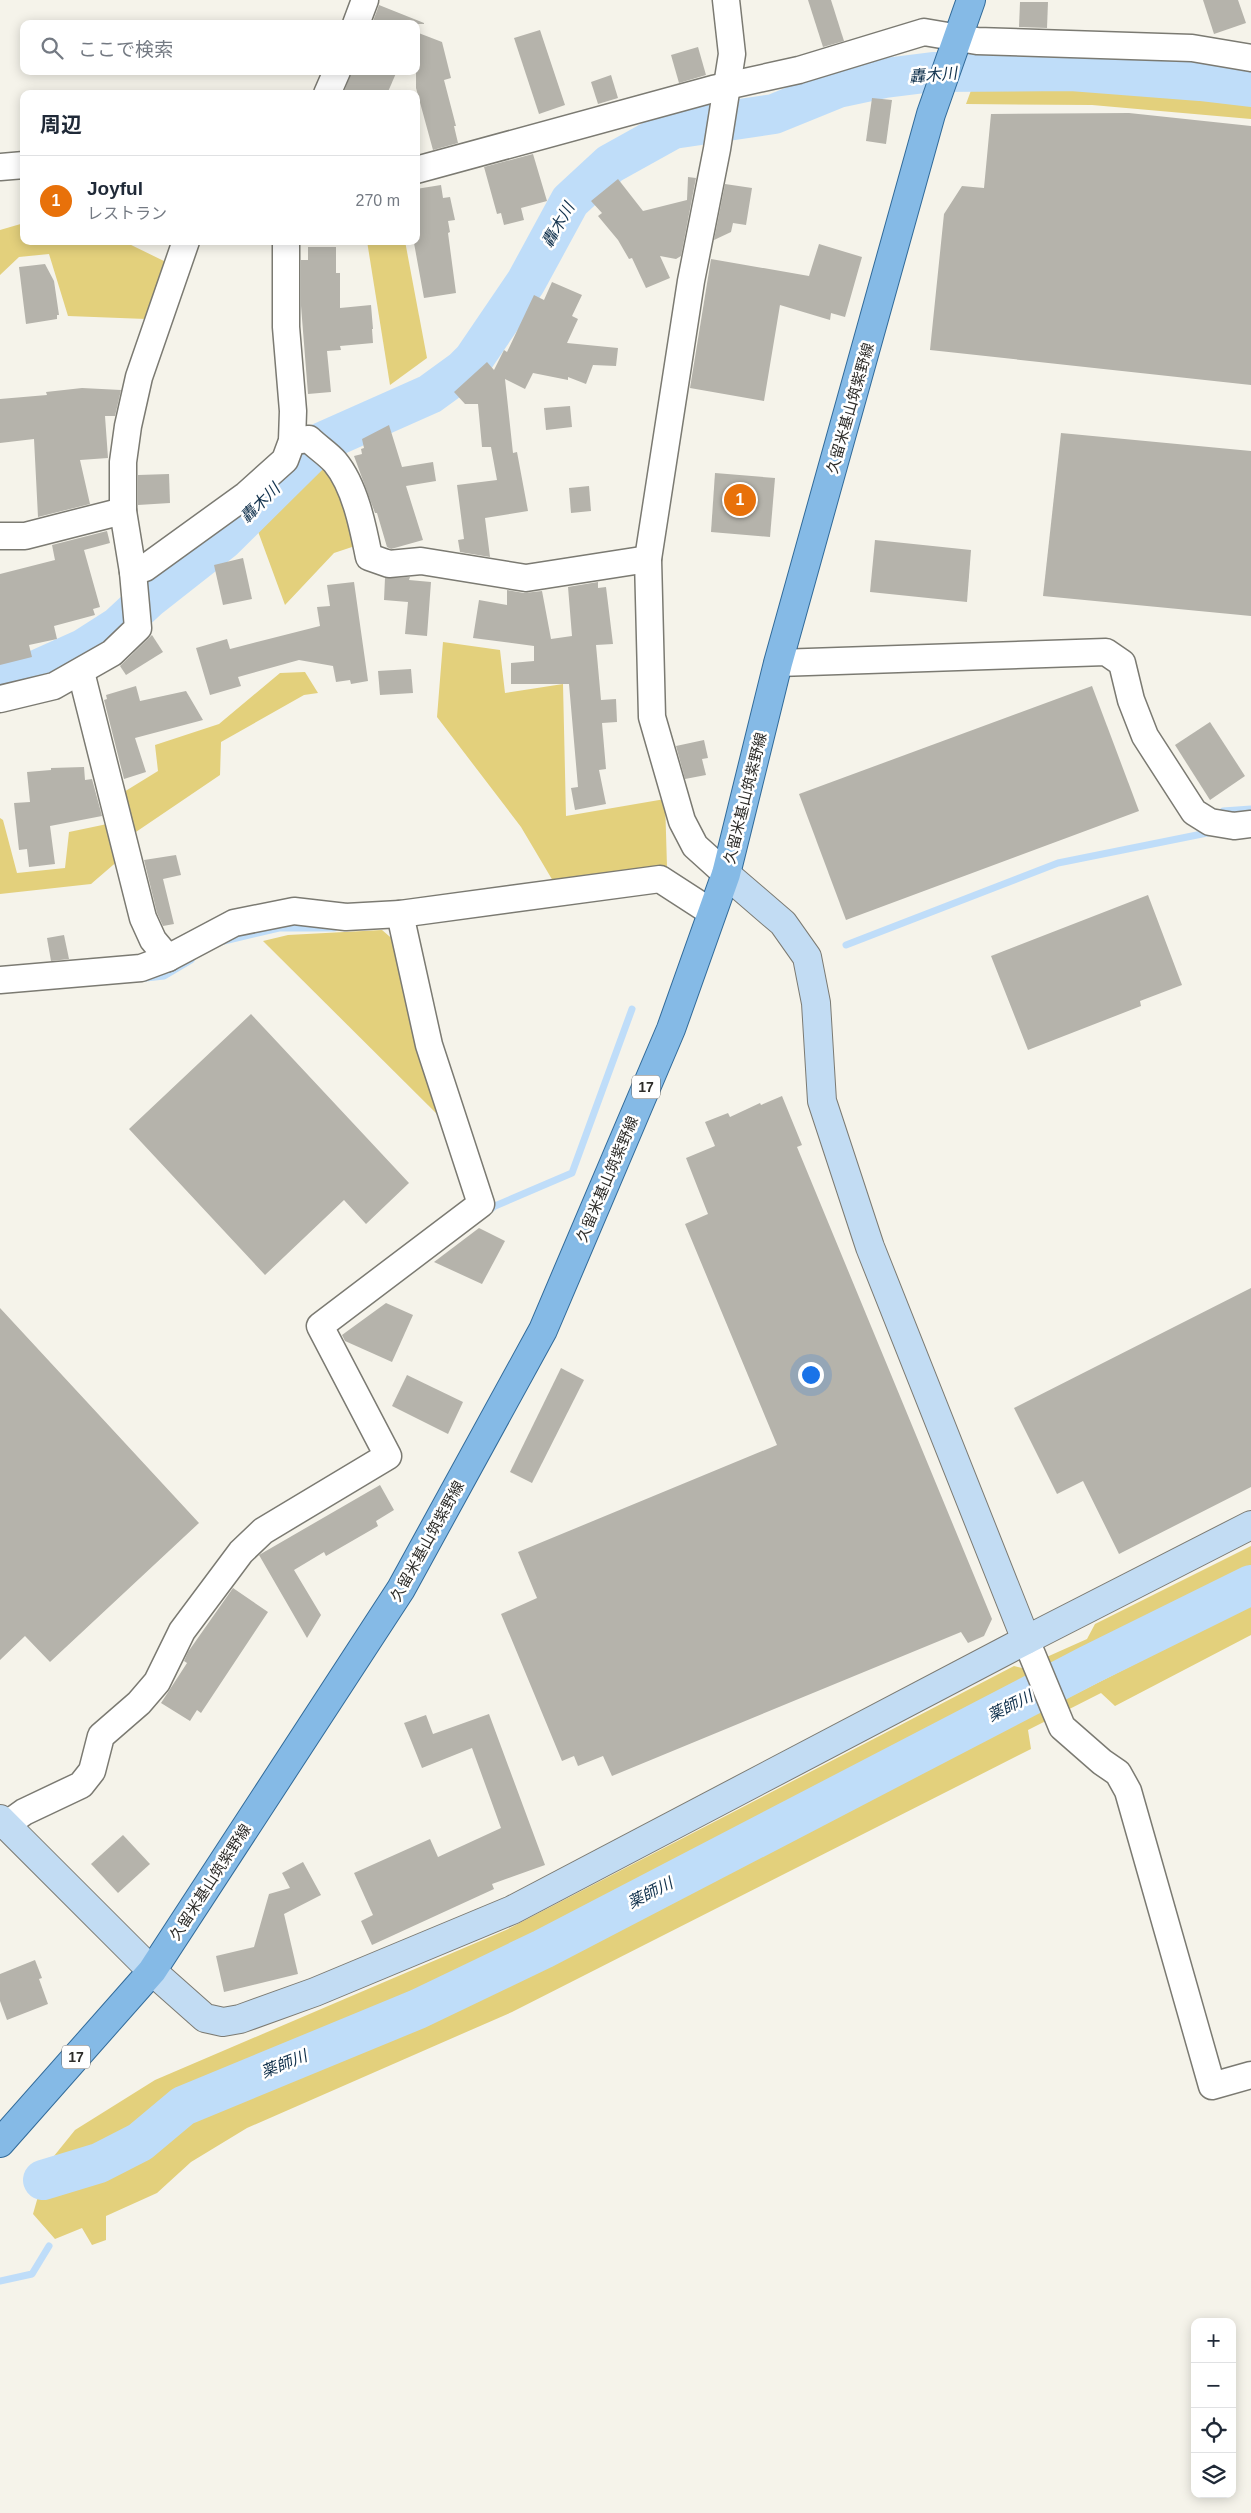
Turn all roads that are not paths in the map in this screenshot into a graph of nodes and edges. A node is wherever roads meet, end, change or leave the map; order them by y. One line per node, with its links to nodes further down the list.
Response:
1 (365, 0): 4 (street)
2 (726, 0): 8 (street)
3 (971, 0): 5 (main road, 久留米基山筑紫野線 / 17)
4 (358, 20)
5 (956, 41): 6 (street); 8 (street); 20 (main road, 久留米基山筑紫野線 / 17)
6 (1251, 58)
7 (335, 75): 9 (street)
8 (726, 86): 12 (street); 18 (street)
9 (329, 90)
10 (20, 165): 11 (street)
11 (0, 167)
12 (420, 169)
13 (185, 245): 16 (street)
14 (286, 245): 15 (street)
15 (301, 440): 18 (street); 19 (street)
16 (123, 511): 17 (street); 19 (street)
17 (0, 536)
18 (648, 559): 24 (street)
19 (133, 579): 21 (street)
20 (778, 663): 23 (street); 24 (main road, 久留米基山筑紫野線 / 17)
21 (81, 672): 22 (street); 27 (street)
22 (0, 699)
23 (1232, 824)
24 (726, 874): 25 (main road, 久留米基山筑紫野線 / 17); 30 (street)
25 (711, 912): 26 (street); 32 (main road, 久留米基山筑紫野線 / 17)
26 (400, 914): 27 (street); 31 (street)
27 (168, 958): 28 (street)
28 (0, 980)
29 (1251, 1525): 30 (street)
30 (1026, 1640): 32 (street); 33 (street)
31 (3, 1822): 32 (street)
32 (152, 1971): 34 (main road, 久留米基山筑紫野線 / 17)
33 (1251, 2075)
34 (0, 2143)

